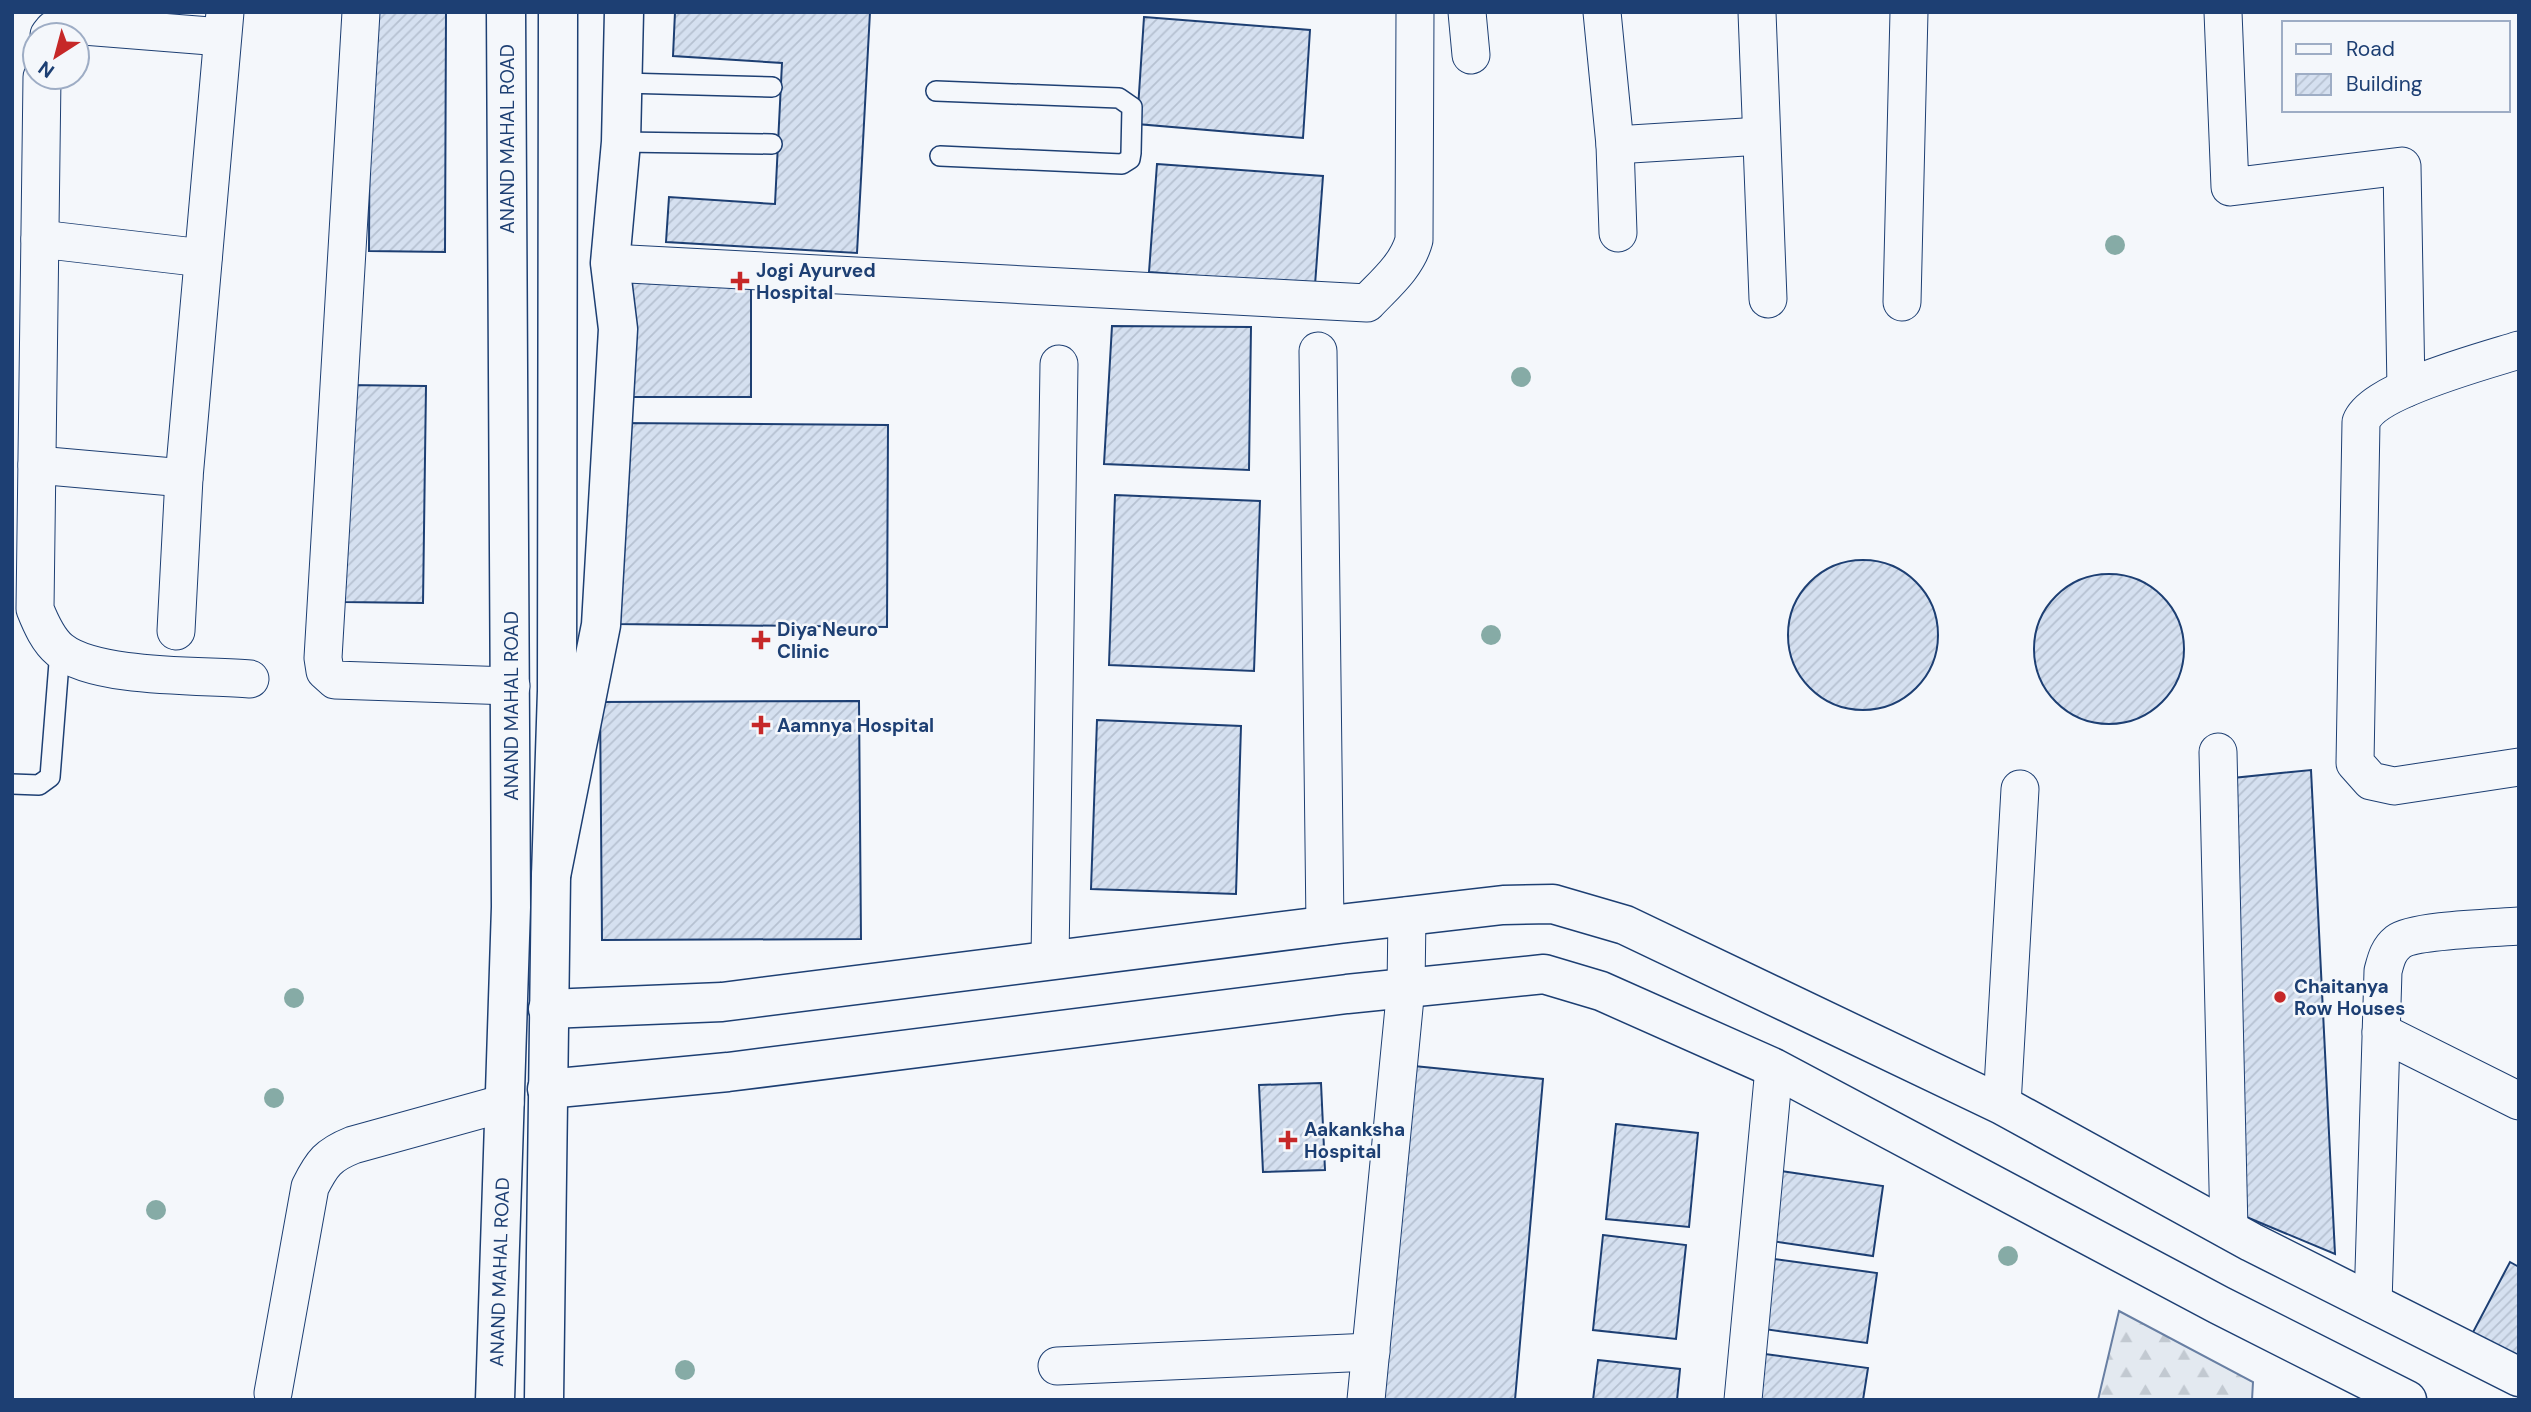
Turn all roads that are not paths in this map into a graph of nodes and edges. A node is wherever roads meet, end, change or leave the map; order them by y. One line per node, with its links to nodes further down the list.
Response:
1 (361, 12): 40 (street)
2 (506, 12): 40 (main road, ANAND MAHAL ROAD)
3 (558, 12): 45 (main road)
4 (624, 12): 14 (main road)
5 (1415, 12): 26 (street)
6 (1467, 12): 13 (street)
7 (1602, 12): 21 (street)
8 (1756, 12): 18 (street)
9 (1909, 12): 28 (street)
10 (2223, 12): 32 (street)
11 (91, 25): 12 (street)
12 (224, 25): 25 (street)
13 (1471, 55)
14 (623, 83): 15 (lane); 19 (main road)
15 (772, 87)
16 (42, 91): 24 (street)
17 (936, 91): 22 (lane)
18 (1761, 136): 21 (street); 27 (street)
19 (621, 142): 20 (lane); 26 (main road)
20 (772, 144)
21 (1615, 145): 23 (street)
22 (940, 156)
23 (1618, 233)
24 (40, 239): 25 (street); 33 (street)
25 (203, 258): 35 (street)
26 (610, 263): 45 (main road)
27 (1768, 299)
28 (1902, 302)
29 (2519, 350): 32 (street)
30 (1318, 351): 47 (street)
31 (1059, 364): 49 (street)
32 (2406, 388): 42 (street)
33 (25, 394): 34 (street)
34 (37, 464): 35 (street); 36 (street)
35 (184, 478): 37 (street)
36 (24, 543): 38 (street)
37 (176, 631)
38 (60, 650): 39 (street); 43 (lane)
39 (250, 679)
40 (511, 686): 56 (main road, ANAND MAHAL ROAD)
41 (2218, 752): 58 (street)
42 (2519, 767)
43 (12, 784)
44 (2020, 789): 57 (street)
45 (551, 876): 51 (main road)
46 (1407, 916): 47 (main road); 50 (street); 57 (main road)
47 (1325, 926): 49 (main road)
48 (2519, 926): 52 (street)
49 (1050, 959): 51 (main road)
50 (1406, 987): 53 (main road); 54 (main road); 60 (street)
51 (548, 1009): 54 (main road)
52 (2381, 1032): 55 (street); 59 (street)
53 (1774, 1068): 67 (street); 68 (main road)
54 (547, 1076): 65 (main road)
55 (2519, 1101)
56 (505, 1103): 63 (street); 64 (main road, ANAND MAHAL ROAD)
57 (2002, 1105): 58 (main road)
58 (2229, 1230): 59 (main road)
59 (2373, 1304): 62 (main road)
60 (1371, 1352): 61 (street); 66 (street)
61 (1057, 1366)
62 (2519, 1377)
63 (273, 1392)
64 (495, 1400)
65 (544, 1400)
66 (1366, 1400)
67 (1742, 1400)
68 (2407, 1400)

